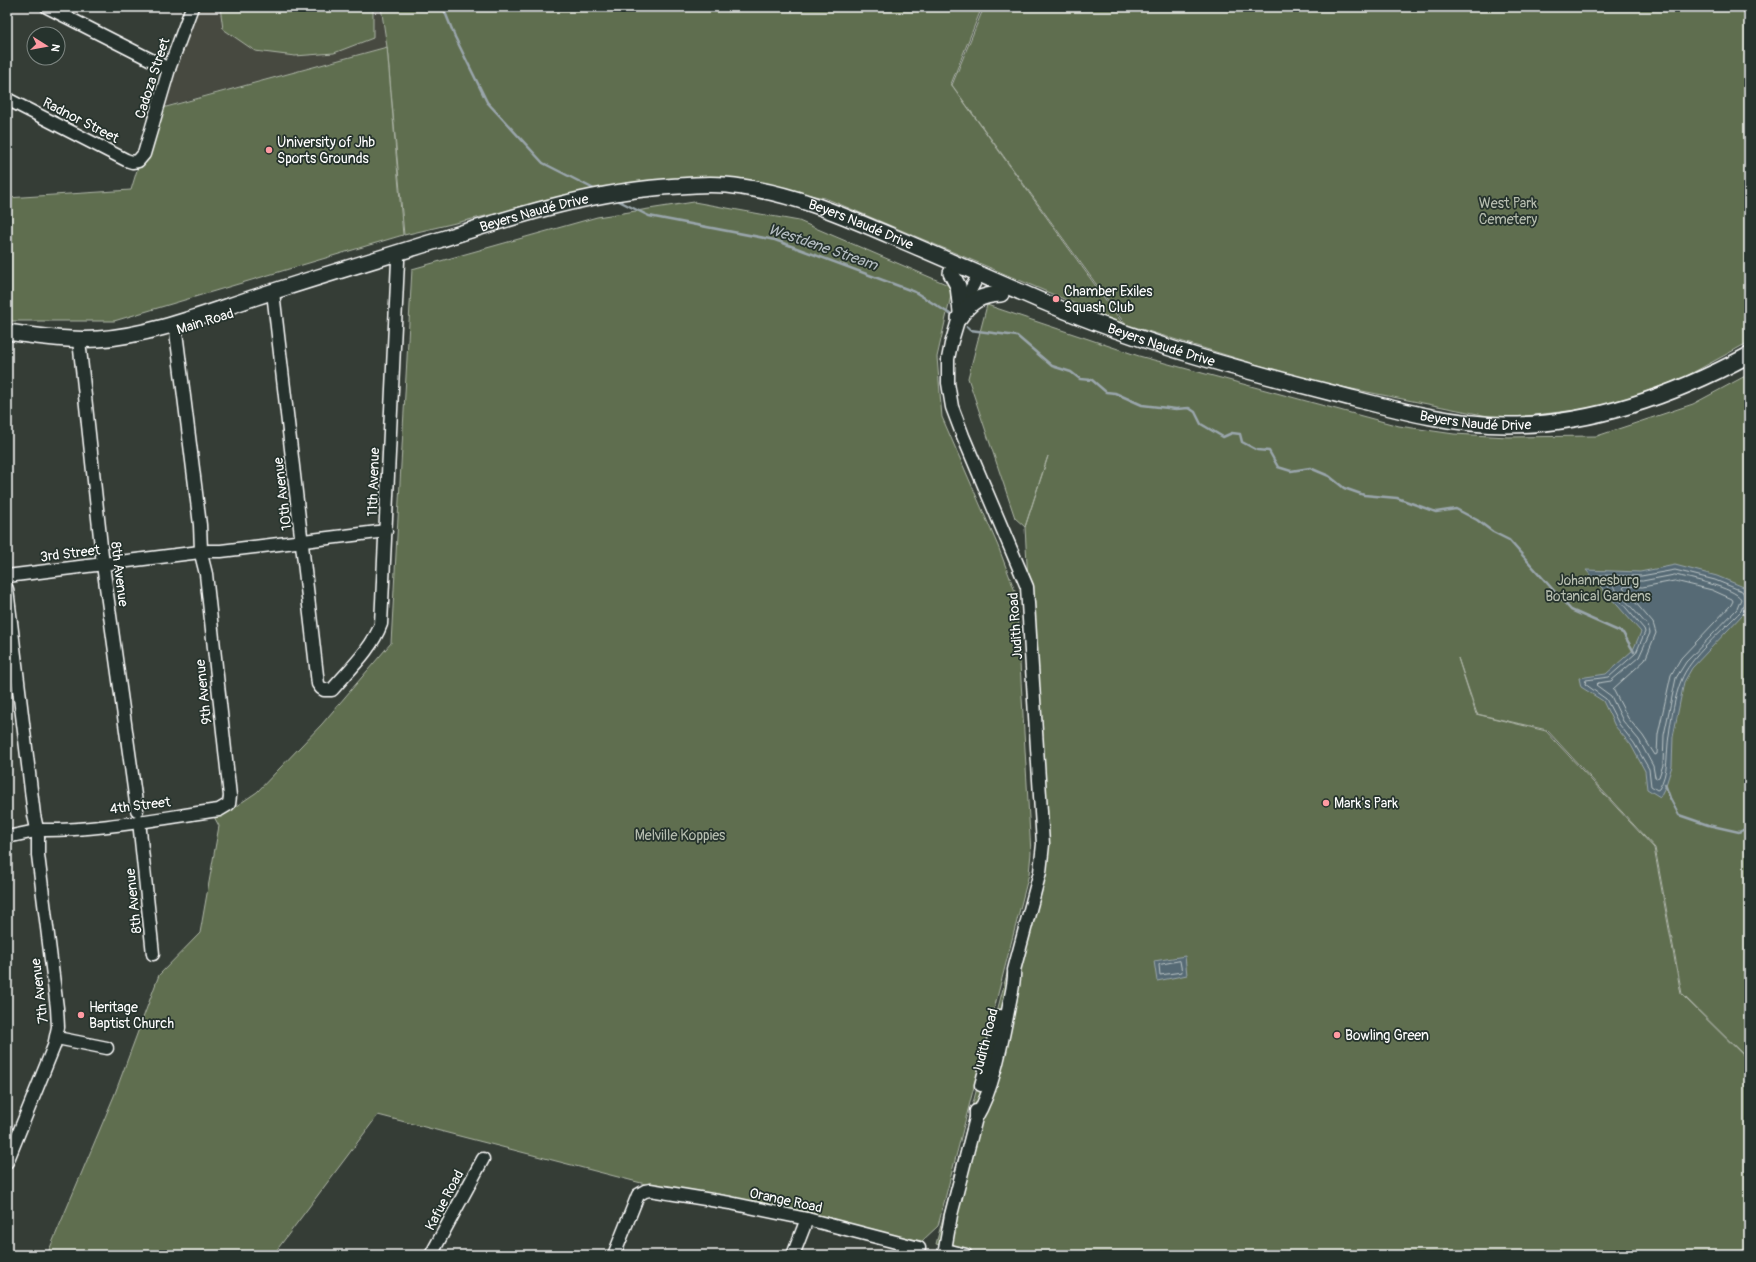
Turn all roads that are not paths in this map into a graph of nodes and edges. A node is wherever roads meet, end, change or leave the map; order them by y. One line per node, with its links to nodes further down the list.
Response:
1 (47, 7): 3 (street)
2 (192, 7): 3 (street, Cadoza Street)
3 (169, 69): 5 (street, Cadoza Street)
4 (7, 99): 5 (street, Radnor Street)
5 (142, 158)
6 (398, 256): 7 (main road, Beyers Naudé Drive); 8 (main road, Beyers Naudé Drive); 10 (main road, Main Road); 18 (street, 11th Avenue)
7 (951, 273): 8 (main road, Beyers Naudé Drive); 11 (main road)
8 (977, 279): 9 (main road, Beyers Naudé Drive); 11 (street, Judith Road); 16 (main road, Beyers Naudé Drive)
9 (1001, 294): 11 (main road); 17 (main road, Beyers Naudé Drive)
10 (273, 295): 12 (main road, Main Road); 19 (street, 10th Avenue)
11 (960, 315): 36 (street, Judith Road)
12 (176, 327): 15 (main road, Main Road); 20 (street, 9th Avenue)
13 (7, 332): 15 (main road, Main Road)
14 (7, 338): 15 (main road, Main Road)
15 (79, 344): 21 (street, 8th Avenue)
16 (1749, 355)
17 (1749, 364)
18 (386, 531): 19 (street, 3rd Street); 24 (street, 11th Avenue)
19 (302, 541): 20 (street, 3rd Street); 24 (street, 10th Avenue)
20 (204, 554): 21 (street, 3rd Street); 25 (street, 9th Avenue)
21 (103, 565): 22 (street, 3rd Street); 26 (street, 8th Avenue)
22 (7, 576)
23 (7, 589): 27 (street, 7th Avenue)
24 (324, 690)
25 (227, 806): 26 (street, 4th Street)
26 (138, 816): 27 (street, 4th Street); 29 (street, 8th Avenue)
27 (35, 833): 28 (street, 4th Street); 30 (street, 7th Avenue)
28 (12, 836)
29 (153, 954)
30 (57, 1038): 31 (street); 33 (street, 7th Avenue)
31 (107, 1048)
32 (483, 1159): 37 (street, Kafue Road)
33 (7, 1162)
34 (807, 1219): 35 (street, Orange Road); 38 (street, Orange Road); 39 (street)
35 (919, 1248)
36 (945, 1252): 40 (street)
37 (432, 1255)
38 (614, 1255)
39 (793, 1255)
40 (966, 1255)

